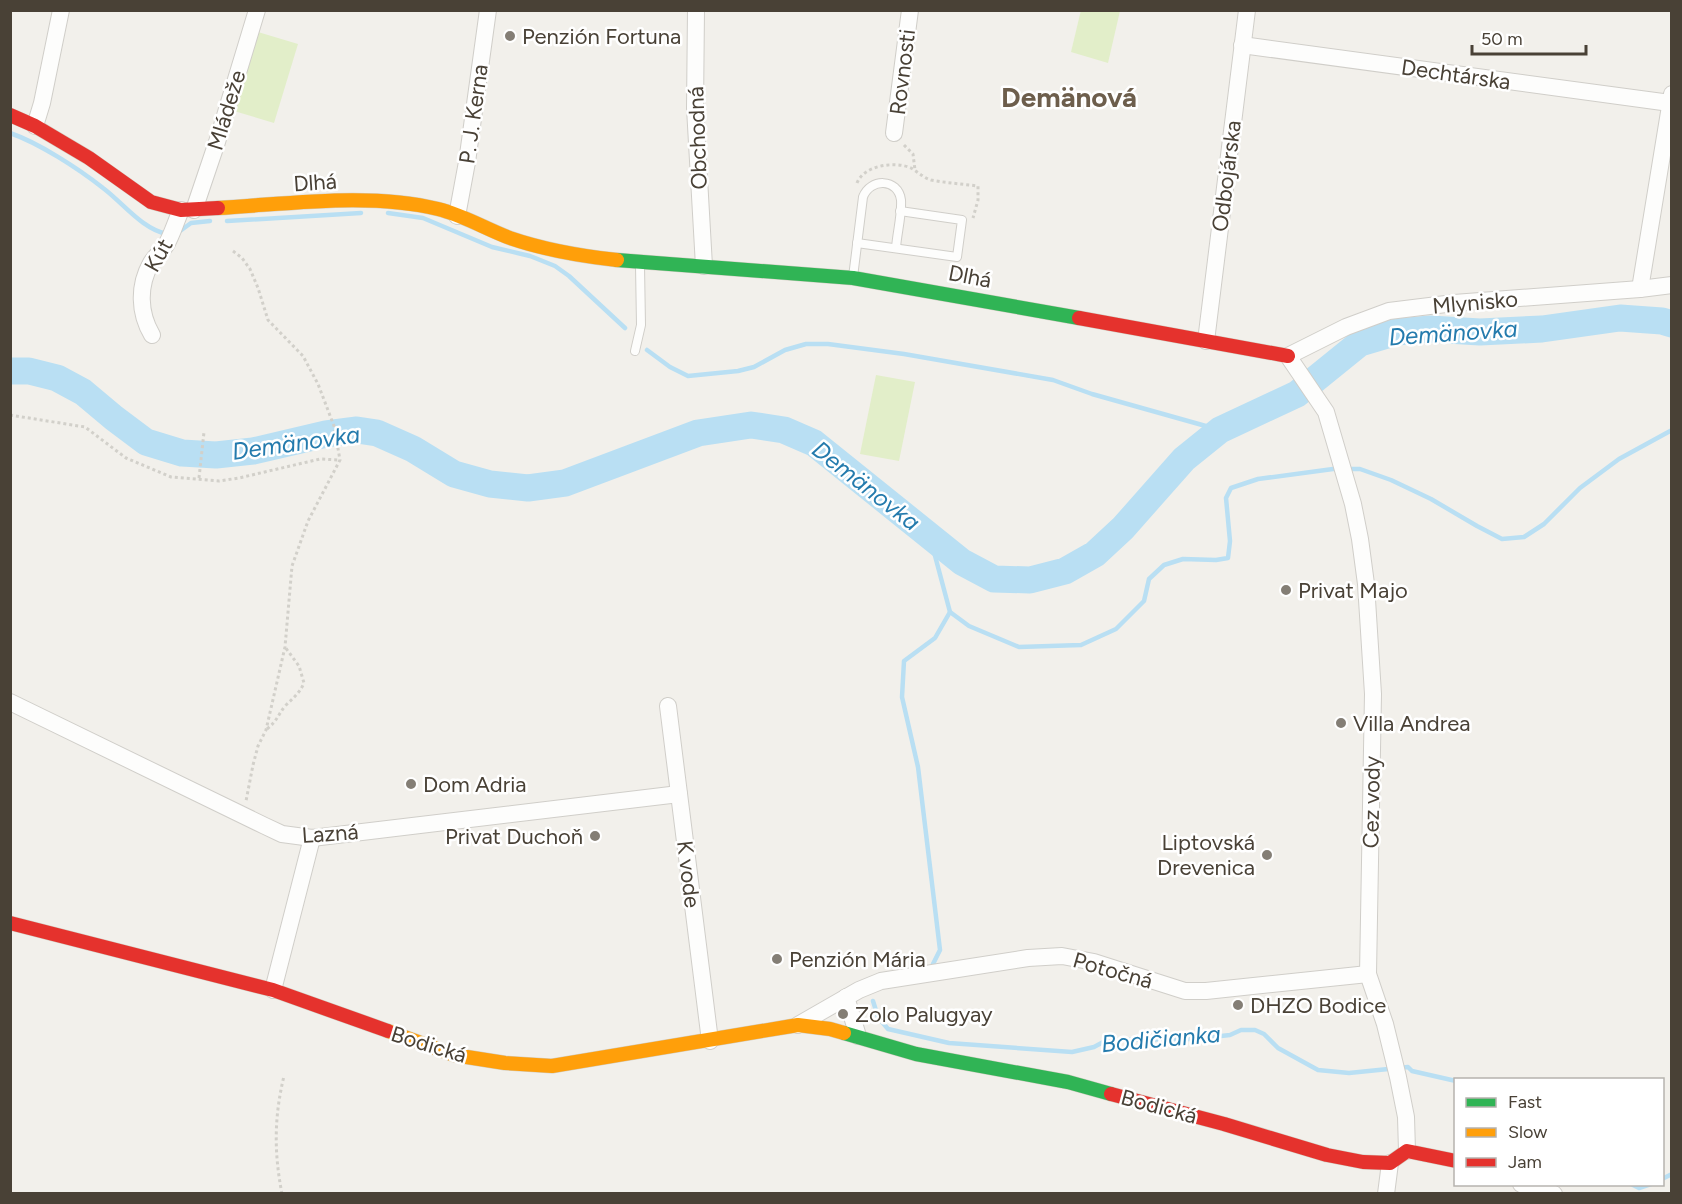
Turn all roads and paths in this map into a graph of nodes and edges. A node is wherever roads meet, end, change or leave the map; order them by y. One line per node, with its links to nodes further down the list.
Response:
1 (62, 10): 10 (street)
2 (257, 10): 14 (street, Mládeže)
3 (488, 10): 16 (street, P. J. Kerna)
4 (696, 10): 22 (street, Obchodná)
5 (910, 10): 11 (street, Rovnosti)
6 (1247, 10): 7 (street, Odbojárska)
7 (1242, 45): 8 (street, Dechtárska); 27 (street, Odbojárska)
8 (1671, 99): 25 (street)
9 (10, 116): 10 (street, Dlhá)
10 (35, 126): 14 (street, Dlhá)
11 (894, 133): 12 (path)
12 (915, 171): 13 (path); 17 (path)
13 (855, 187)
14 (188, 210): 16 (street, Dlhá); 26 (street, Kút)
15 (900, 211): 17 (lane); 18 (lane); 19 (lane)
16 (457, 216): 21 (street, Dlhá)
17 (962, 220): 19 (lane)
18 (857, 243): 19 (lane); 23 (lane)
19 (896, 248)
20 (233, 251): 32 (path)
21 (640, 263): 22 (street, Dlhá); 28 (lane)
22 (704, 266): 23 (street, Dlhá)
23 (853, 278): 27 (street, Dlhá)
24 (1671, 285): 25 (street, Mlynisko)
25 (1640, 290): 29 (street, Mlynisko)
26 (152, 335)
27 (1206, 341): 29 (street, Dlhá)
28 (634, 351)
29 (1288, 356): 42 (street, Cez vody)
30 (10, 415): 33 (path)
31 (204, 432): 33 (path)
32 (340, 460): 33 (path); 34 (path)
33 (199, 479)
34 (285, 647): 37 (path); 37 (path)
35 (10, 702): 39 (street, Lazná)
36 (668, 706): 38 (street, K vode)
37 (266, 730): 39 (path)
38 (679, 794): 40 (street, Lazná); 47 (street, K vode)
39 (243, 815): 40 (street, Lazná)
40 (312, 838): 43 (street)
41 (10, 923): 43 (street, Bodická)
42 (1368, 974): 44 (street, Potočná); 49 (street, Cez vody)
43 (273, 990): 47 (street, Bodická)
44 (846, 997): 45 (street, Potočná); 46 (street)
45 (798, 1025): 46 (street, Bodická); 47 (street, Bodická)
46 (858, 1036): 51 (street, Bodická)
47 (710, 1041)
48 (284, 1076): 53 (path)
49 (1407, 1151): 50 (street); 51 (street)
50 (1454, 1161)
51 (1390, 1163): 54 (street)
52 (1525, 1186): 55 (street)
53 (282, 1194)
54 (1386, 1194)
55 (1554, 1194)

